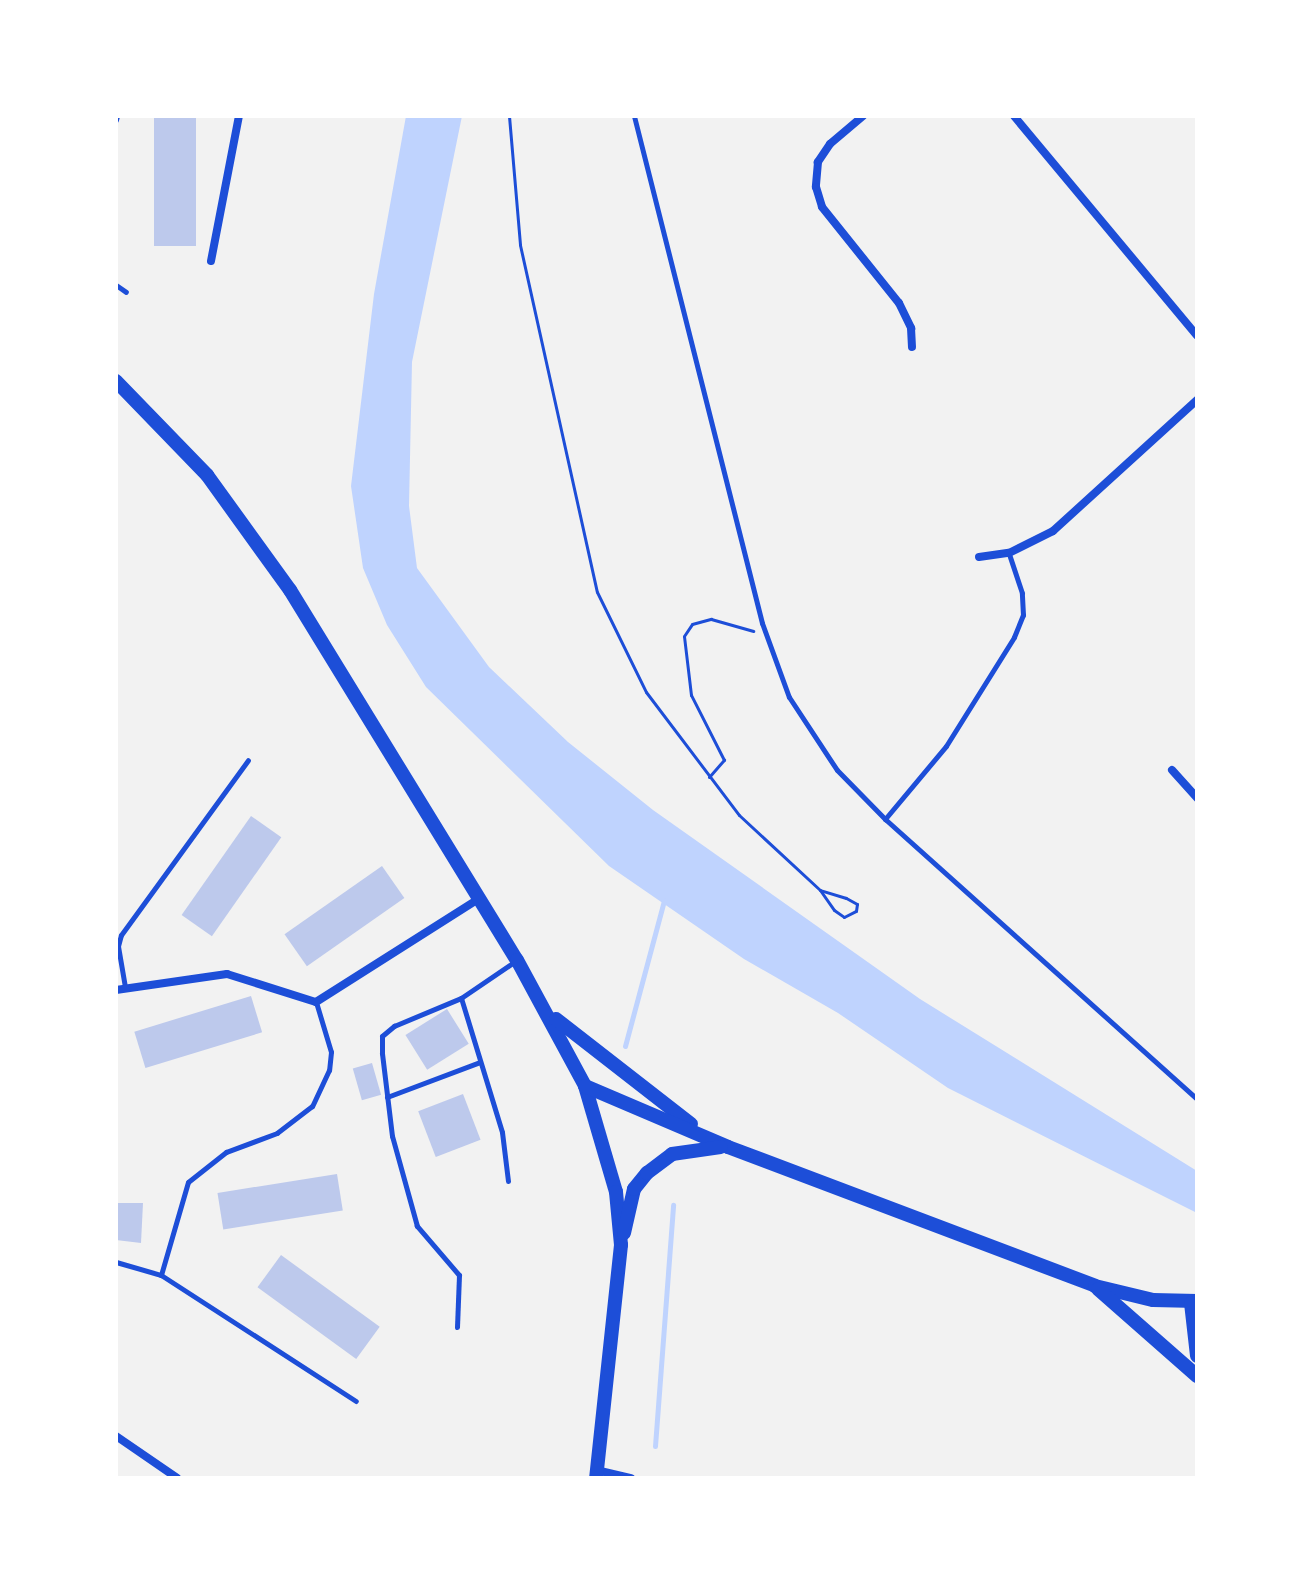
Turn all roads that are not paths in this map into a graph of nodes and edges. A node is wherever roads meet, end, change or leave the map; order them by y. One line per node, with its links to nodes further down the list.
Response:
1 (239, 116): 5 (street)
2 (634, 116): 17 (lane)
3 (863, 116): 9 (street)
4 (1014, 116): 8 (street)
5 (211, 261)
6 (116, 285): 7 (lane)
7 (126, 292)
8 (1197, 336)
9 (912, 347)
10 (116, 381): 18 (street)
11 (1197, 400): 12 (street)
12 (1009, 553): 13 (street); 17 (lane)
13 (979, 557)
14 (248, 760): 20 (lane)
15 (1172, 770): 16 (street)
16 (1197, 798)
17 (885, 819): 27 (lane)
18 (480, 898): 19 (street); 22 (street)
19 (517, 960): 21 (lane); 23 (street)
20 (121, 989): 22 (street)
21 (461, 998): 24 (lane); 26 (lane)
22 (316, 1002): 32 (lane)
23 (547, 1010): 25 (street); 28 (street)
24 (480, 1062): 26 (lane); 29 (lane)
25 (585, 1086): 28 (street); 30 (street)
26 (387, 1097): 35 (lane)
27 (1197, 1099)
28 (728, 1147): 30 (street); 33 (street)
29 (508, 1181)
30 (621, 1245): 40 (street)
31 (116, 1262): 32 (lane)
32 (161, 1275): 38 (lane)
33 (1095, 1286): 34 (street); 37 (street)
34 (1194, 1302): 36 (street)
35 (457, 1327)
36 (1197, 1356)
37 (1197, 1376)
38 (356, 1401)
39 (116, 1436): 41 (street)
40 (596, 1474): 42 (street)
41 (177, 1478)
42 (631, 1478)

